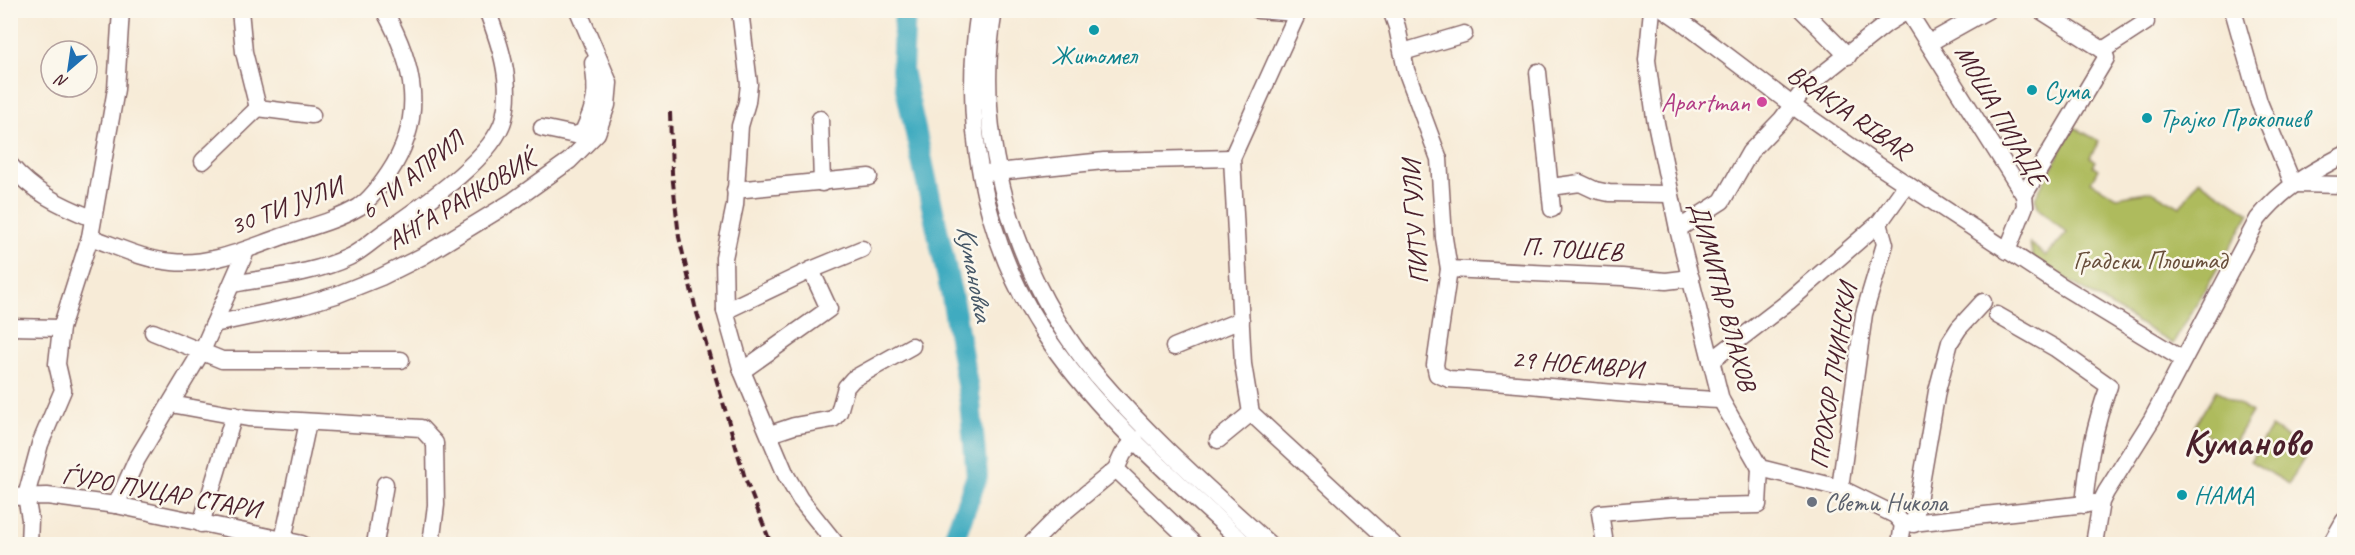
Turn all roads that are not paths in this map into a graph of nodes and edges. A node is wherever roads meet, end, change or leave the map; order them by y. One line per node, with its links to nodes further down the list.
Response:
1 (121, 10): 48 (street)
2 (240, 10): 28 (street)
3 (384, 10): 54 (street, 30 ТИ ЈУЛИ)
4 (487, 10): 58 (street, 6 ТИ АПРИЛ)
5 (578, 10): 24 (street, АНЃА РАНКОВИЌ)
6 (740, 10): 44 (street)
7 (979, 10): 37 (street)
8 (994, 10): 36 (street)
9 (1258, 10): 18 (street)
10 (1391, 10): 23 (street, ПИТУ ГУЛИ)
11 (1652, 10): 45 (street, ДИМИТАР ВЛАХОВ)
12 (1665, 10): 27 (street, BRAKJA RIBAR)
13 (1802, 10): 25 (street)
14 (1988, 10): 21 (street)
15 (2040, 10): 22 (street)
16 (2233, 10): 41 (street)
17 (1907, 11): 21 (street, МОША ПИЈАДЕ); 25 (street)
18 (1298, 12): 32 (street)
19 (2146, 22): 22 (street)
20 (1464, 34): 23 (street)
21 (1929, 43): 46 (street, МОША ПИЈАДЕ)
22 (2103, 50): 46 (street)
23 (1403, 52): 55 (street, ПИТУ ГУЛИ)
24 (595, 53): 31 (street); 63 (street, АНЃА РАНКОВИЌ)
25 (1848, 56): 27 (street)
26 (1538, 72): 43 (street)
27 (1792, 105): 40 (street, BRAKJA RIBAR); 50 (street)
28 (258, 108): 29 (street); 34 (street)
29 (312, 115)
30 (820, 119): 39 (street)
31 (542, 128)
32 (1232, 158): 36 (street); 62 (street)
33 (2337, 158): 41 (street); 42 (street)
34 (203, 161)
35 (10, 165): 48 (street)
36 (998, 171): 37 (street); 103 (street)
37 (980, 174): 81 (street)
38 (869, 177): 39 (street)
39 (822, 183): 44 (street)
40 (1907, 184): 49 (street); 53 (street, BRAKJA RIBAR)
41 (2293, 184): 42 (street); 70 (street)
42 (2344, 185)
43 (1551, 187): 45 (street); 47 (street)
44 (735, 190): 60 (street)
45 (1669, 194): 50 (street, ДИМИТАР ВЛАХОВ)
46 (2024, 195): 53 (street, МОША ПИЈАДЕ)
47 (1552, 209)
48 (92, 218): 51 (street)
49 (1879, 224): 72 (street); 86 (street, ПРОХОР ПЧИНСКИ)
50 (1677, 229): 57 (street, ДИМИТАР ВЛАХОВ)
51 (90, 237): 54 (street, 30 ТИ ЈУЛИ); 65 (street)
52 (862, 249): 56 (street)
53 (2007, 250): 70 (street, BRAKJA RIBAR)
54 (246, 251): 58 (street)
55 (1449, 269): 57 (street, П. ТОШЕВ); 73 (street, ПИТУ ГУЛИ)
56 (811, 270): 60 (street); 74 (street)
57 (1691, 278): 72 (street, ДИМИТАР ВЛАХОВ)
58 (233, 284): 63 (street)
59 (1983, 302): 93 (street)
60 (725, 311): 74 (street)
61 (1997, 315): 89 (street)
62 (1241, 320): 68 (street); 77 (street)
63 (214, 324): 69 (street)
64 (10, 327): 65 (street)
65 (61, 328): 87 (street)
66 (153, 332): 69 (street)
67 (912, 346): 80 (street)
68 (1174, 348)
69 (202, 351): 71 (street); 76 (street)
70 (2182, 359): 88 (street)
71 (400, 360)
72 (1710, 362): 75 (street, ДИМИТАР ВЛАХОВ)
73 (1435, 365): 75 (street, 29 НОЕМВРИ)
74 (742, 371): 80 (street)
75 (1721, 400): 83 (street, ДИМИТАР ВЛАХОВ)
76 (171, 404): 78 (street); 90 (street)
77 (1251, 412): 82 (street); 104 (street)
78 (234, 416): 79 (street); 92 (street)
79 (308, 422): 94 (street); 98 (street)
80 (770, 434): 99 (street)
81 (1135, 439): 84 (street); 102 (street)
82 (1218, 440)
83 (1760, 468): 86 (street); 105 (street)
84 (1116, 469): 100 (street); 101 (street)
85 (385, 484): 97 (street)
86 (1840, 489): 93 (street)
87 (18, 496): 90 (street, ЃУРО ПУЦАР СТАРИ); 95 (street)
88 (2101, 502): 89 (street); 107 (street)
89 (2084, 505): 93 (street)
90 (116, 506): 92 (street, ЃУРО ПУЦАР СТАРИ)
91 (2344, 521): 108 (street)
92 (201, 524): 94 (street, ЃУРО ПУЦАР СТАРИ)
93 (1908, 524): 106 (street)
94 (280, 542): 96 (street, ЃУРО ПУЦАР СТАРИ)
95 (29, 544)
96 (302, 544)
97 (375, 544)
98 (431, 544)
99 (836, 544)
100 (1031, 544)
101 (1194, 544)
102 (1245, 544)
103 (1269, 544)
104 (1393, 544)
105 (1605, 544)
106 (1900, 544)
107 (2094, 544)
108 (2331, 544)

